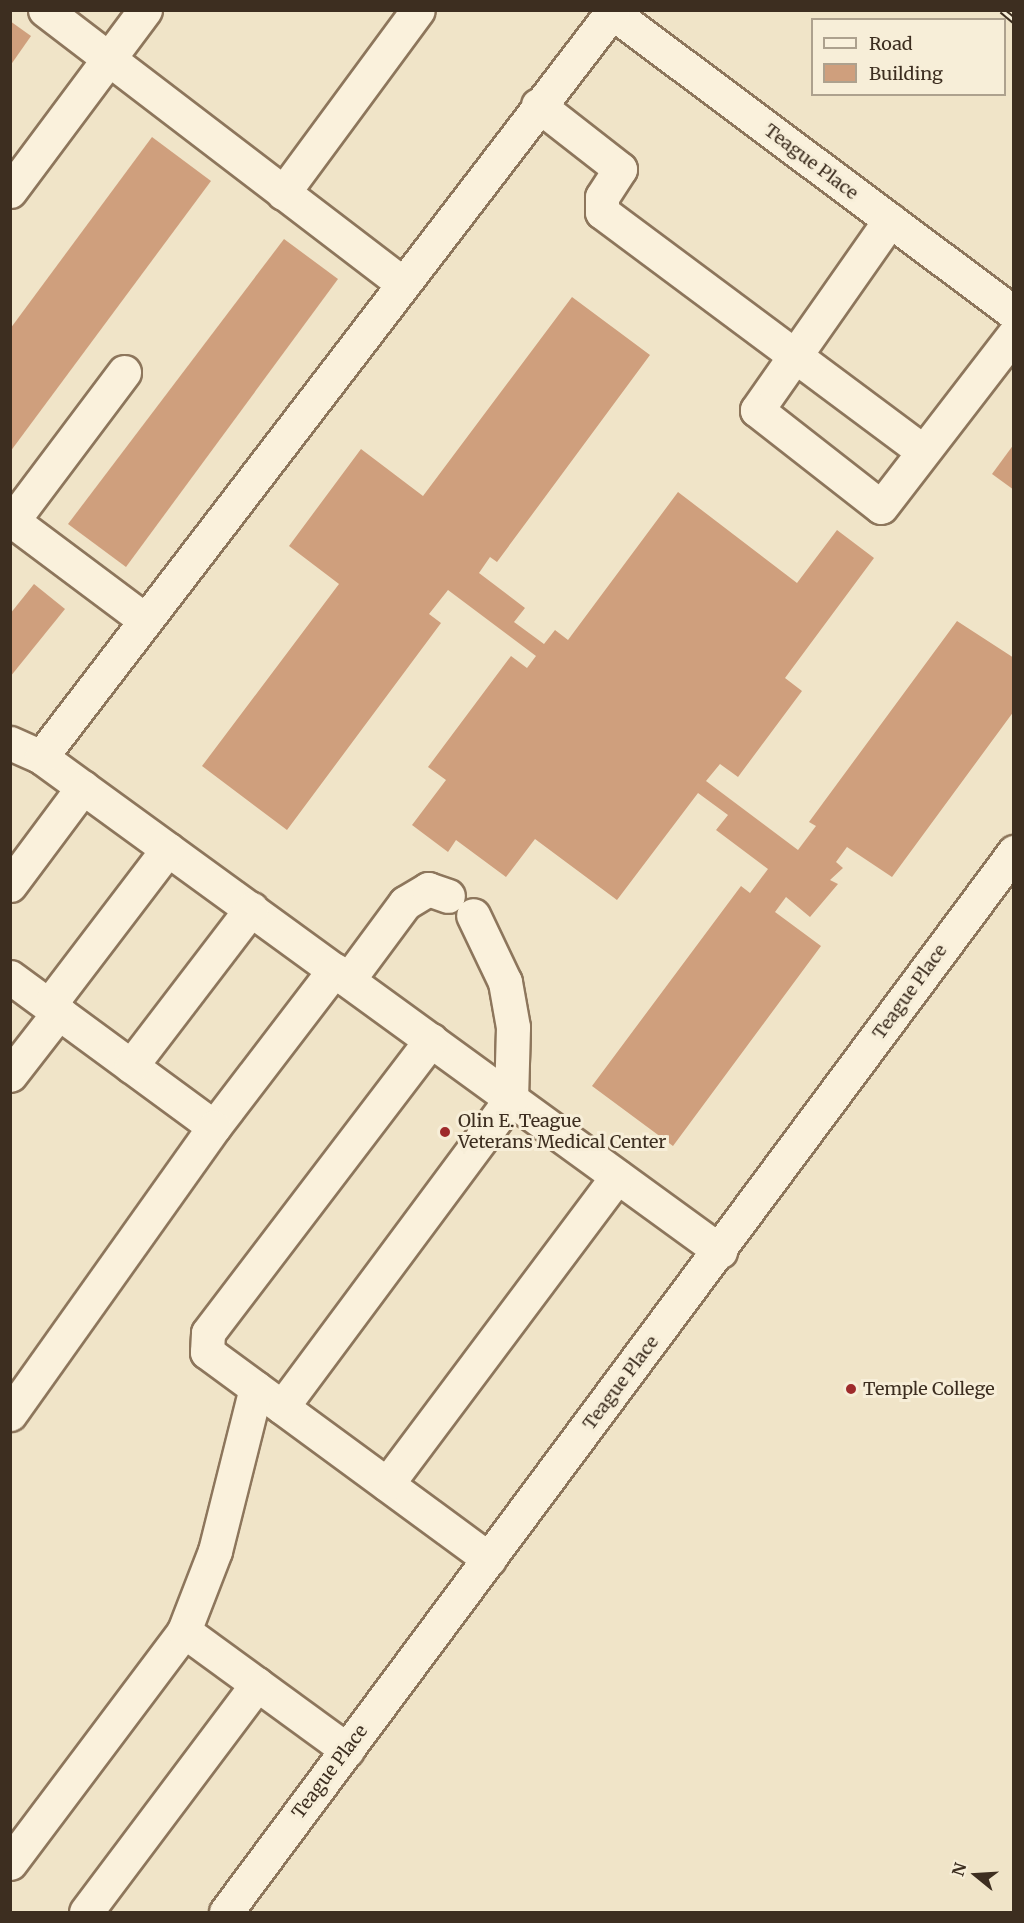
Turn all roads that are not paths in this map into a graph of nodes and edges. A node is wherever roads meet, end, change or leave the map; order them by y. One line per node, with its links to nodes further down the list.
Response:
1 (45, 10): 5 (lane)
2 (145, 10): 5 (lane)
3 (418, 10): 8 (lane)
4 (610, 11): 6 (lane); 9 (lane, Teague Place)
5 (109, 60): 7 (lane); 8 (lane)
6 (538, 105): 10 (lane); 13 (lane)
7 (10, 191)
8 (284, 193): 10 (lane)
9 (890, 220): 11 (lane, Teague Place); 13 (lane)
10 (400, 282): 17 (lane)
11 (1014, 313)
12 (1014, 334): 15 (lane)
13 (796, 352): 15 (lane); 15 (lane)
14 (124, 372): 16 (lane)
15 (924, 451)
16 (12, 519): 17 (lane)
17 (145, 620): 19 (lane)
18 (10, 743): 19 (lane)
19 (41, 756): 20 (lane)
20 (83, 787): 21 (lane); 23 (lane)
21 (168, 849): 24 (lane); 27 (lane)
22 (1014, 852): 34 (lane, Teague Place)
23 (10, 885)
24 (251, 909): 25 (lane); 29 (lane)
25 (341, 975): 28 (lane); 31 (lane); 32 (lane)
26 (10, 977): 27 (lane)
27 (54, 1009): 29 (lane); 30 (lane)
28 (431, 1040): 31 (lane); 35 (lane)
29 (130, 1066): 32 (lane)
30 (10, 1075)
31 (512, 1099): 33 (lane); 35 (lane)
32 (214, 1127): 36 (lane)
33 (617, 1176): 34 (lane); 37 (lane)
34 (720, 1251): 38 (lane, Teague Place)
35 (269, 1398): 37 (lane); 39 (lane)
36 (10, 1414)
37 (387, 1484): 38 (lane)
38 (489, 1559): 41 (lane, Teague Place)
39 (184, 1631): 40 (lane); 42 (lane)
40 (257, 1684): 41 (lane); 43 (lane)
41 (347, 1750): 44 (lane, Teague Place)
42 (10, 1863)
43 (86, 1912)
44 (226, 1912)

